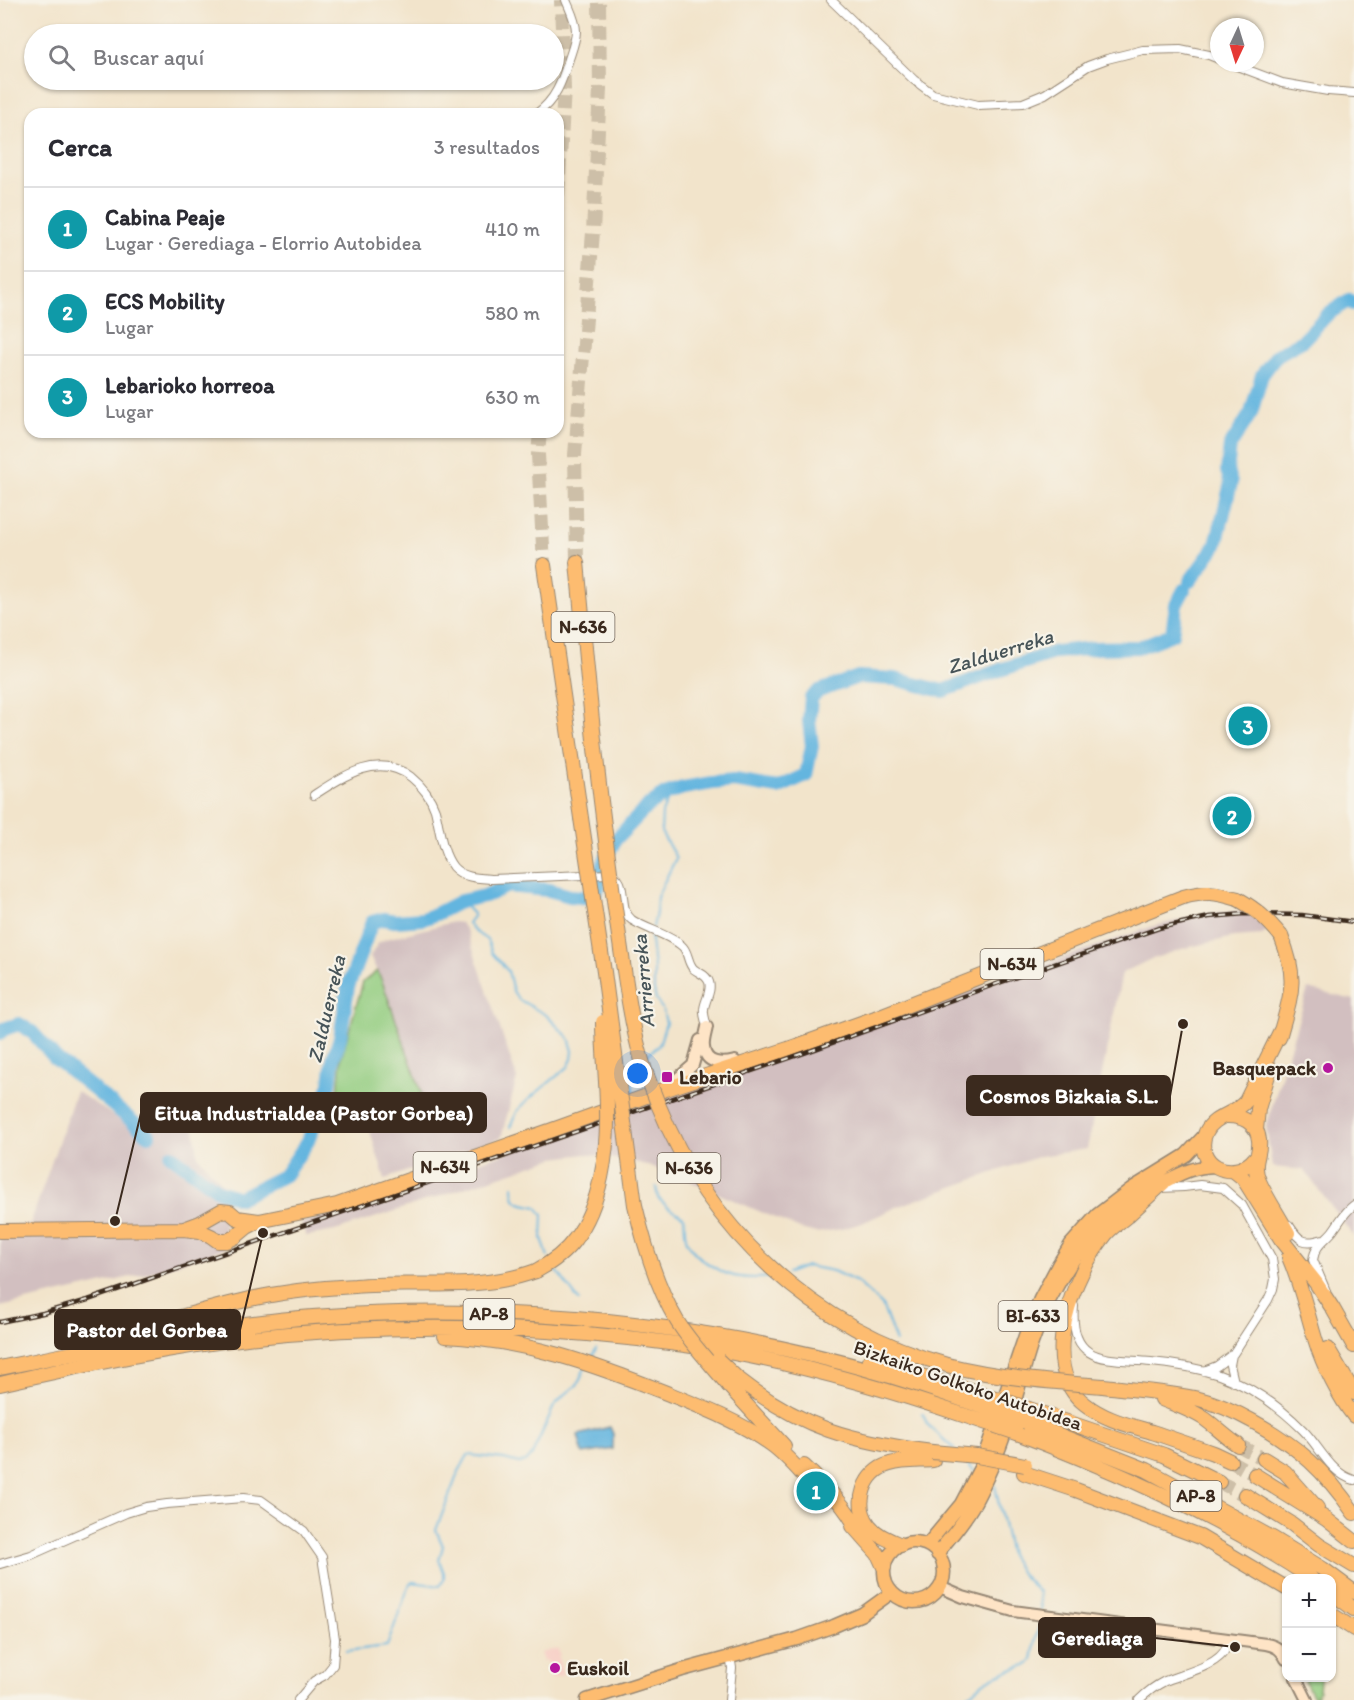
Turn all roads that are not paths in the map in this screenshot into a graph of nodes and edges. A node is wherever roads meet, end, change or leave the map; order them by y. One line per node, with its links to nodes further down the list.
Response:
1 (566, 0): 4 (street)
2 (831, 0): 3 (street)
3 (1210, 55)
4 (564, 72)
5 (1252, 72): 7 (street)
6 (557, 90): 8 (street)
7 (1354, 93)
8 (545, 108)
9 (577, 562): 47 (highway, N-636, bridge)
10 (544, 565): 12 (highway, N-636, bridge)
11 (314, 795): 13 (street)
12 (604, 972): 42 (highway, bridge); 44 (highway, bridge)
13 (707, 1027): 15 (street); 16 (street)
14 (1281, 1030): 15 (highway, N-634, bridge); 17 (highway, N-634); 18 (highway, N-634)
15 (788, 1049): 16 (highway, N-634)
16 (666, 1089): 28 (highway, N-634)
17 (1225, 1116): 18 (highway); 19 (highway, N-634)
18 (1256, 1130): 20 (highway, N-634)
19 (1204, 1136): 21 (highway); 67 (main road, BI-633)
20 (1256, 1157): 22 (highway); 25 (highway, N-634)
21 (1215, 1166): 22 (highway); 23 (main road, BI-633)
22 (1234, 1171): 34 (highway, N-634)
23 (1161, 1185): 37 (highway); 41 (street); 68 (main road, BI-633)
24 (1354, 1205): 33 (street)
25 (1274, 1207): 33 (street); 36 (highway, N-634)
26 (212, 1216): 27 (highway, N-634); 29 (highway, N-634); 32 (highway)
27 (237, 1218): 28 (highway, N-634); 31 (highway)
28 (259, 1221): 31 (highway, N-634)
29 (184, 1229): 30 (highway, N-634); 32 (highway, N-634)
30 (0, 1231)
31 (237, 1234): 32 (highway, N-634)
32 (211, 1236)
33 (1324, 1238): 38 (street)
34 (1281, 1239): 35 (highway); 36 (highway, N-634)
35 (1298, 1278): 48 (highway); 50 (highway)
36 (1316, 1282): 38 (highway, N-634)
37 (1076, 1287): 43 (street); 55 (highway)
38 (1333, 1309): 40 (highway, N-634)
39 (383, 1329): 46 (highway, Bizkaiko Golkoko Autobidea / AP-8); 49 (highway, Bizkaiko Golkoko Autobidea / AP-8); 57 (highway)
40 (1354, 1346)
41 (1233, 1354): 43 (street); 45 (street)
42 (0, 1368): 49 (highway, Bizkaiko Golkoko Autobidea / AP-8)
43 (1204, 1371): 45 (street)
44 (733, 1382): 53 (highway); 64 (highway)
45 (1234, 1382): 58 (street)
46 (0, 1384)
47 (1134, 1390): 52 (highway); 62 (highway)
48 (1354, 1393)
49 (972, 1404): 51 (highway, AP-8, bridge); 51 (highway, bridge)
50 (1354, 1416)
51 (1024, 1422): 59 (highway); 72 (highway, Bizkaiko Golkoko Autobidea / AP-8); 75 (highway, Bizkaiko Golkoko Autobidea / AP-8)
52 (1238, 1445)
53 (932, 1456): 66 (highway); 73 (highway)
54 (1264, 1459): 63 (highway)
55 (1230, 1461)
56 (1255, 1475): 63 (highway)
57 (807, 1479)
58 (1354, 1480)
59 (1219, 1482)
60 (1245, 1495): 70 (highway)
61 (828, 1500): 64 (highway)
62 (1354, 1513)
63 (1326, 1519): 65 (highway)
64 (858, 1531): 71 (highway)
65 (1354, 1541)
66 (901, 1545): 67 (main road); 71 (main road)
67 (927, 1545): 68 (main road)
68 (938, 1554): 74 (main road)
69 (0, 1564): 85 (street)
70 (1354, 1566)
71 (884, 1567): 76 (main road)
72 (1305, 1574)
73 (1282, 1585)
74 (940, 1587): 76 (main road); 81 (street)
75 (1354, 1592)
76 (891, 1593): 83 (main road)
77 (1336, 1596): 78 (highway)
78 (1354, 1609)
79 (1336, 1618): 80 (highway)
80 (1354, 1629)
81 (1227, 1639): 82 (street); 88 (street)
82 (1282, 1651)
83 (730, 1656): 86 (main road); 87 (street)
84 (1298, 1682): 89 (street)
85 (298, 1700)
86 (587, 1700)
87 (729, 1700)
88 (1138, 1700)
89 (1307, 1700)

